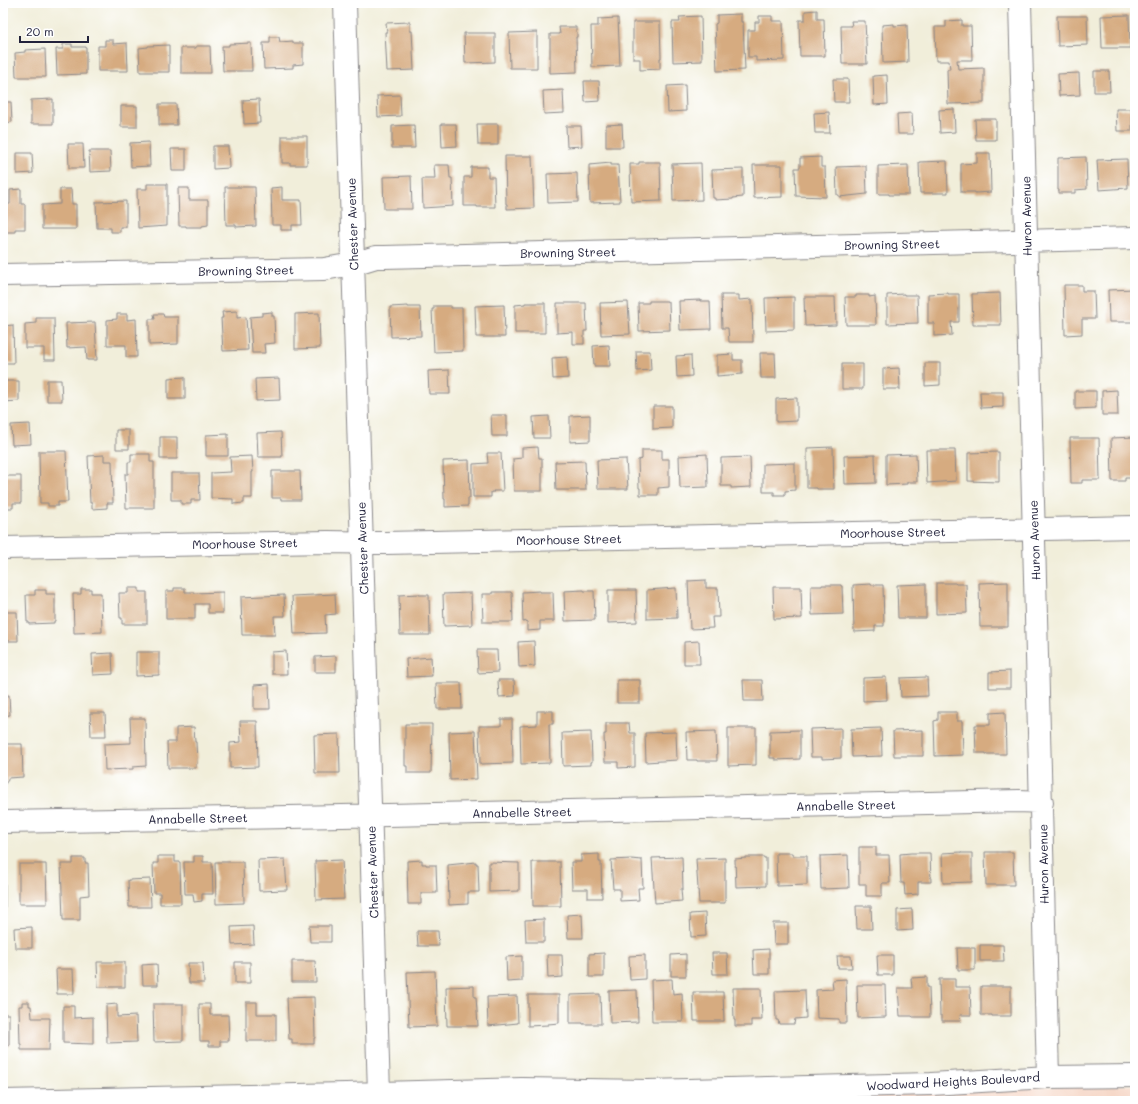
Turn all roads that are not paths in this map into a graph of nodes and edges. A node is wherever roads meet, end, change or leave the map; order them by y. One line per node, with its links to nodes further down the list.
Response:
1 (345, 3): 5 (street, Chester Avenue)
2 (1020, 3): 4 (street, Huron Avenue)
3 (1135, 238): 4 (street, Browning Street)
4 (1026, 240): 5 (street, Browning Street); 8 (street, Huron Avenue)
5 (353, 264): 6 (street, Browning Street); 9 (street, Chester Avenue)
6 (3, 275)
7 (1135, 527): 8 (street, Moorhouse Street)
8 (1034, 529): 9 (street, Moorhouse Street); 11 (street, Huron Avenue)
9 (362, 542): 10 (street, Moorhouse Street); 12 (street, Chester Avenue)
10 (3, 548)
11 (1042, 802): 12 (street, Annabelle Street); 15 (street, Huron Avenue)
12 (370, 815): 13 (street, Annabelle Street); 16 (street, Chester Avenue)
13 (3, 822)
14 (1135, 1076): 15 (street, Woodward Heights Boulevard)
15 (1048, 1077): 17 (street, Woodward Heights Boulevard)
16 (379, 1093): 19 (street, Woodward Heights Boulevard); 20 (street, Woodward Heights Boulevard)
17 (853, 1093): 18 (street, Woodward Heights Boulevard)
18 (779, 1094): 19 (street, Woodward Heights Boulevard)
19 (648, 1096)
20 (3, 1101)

